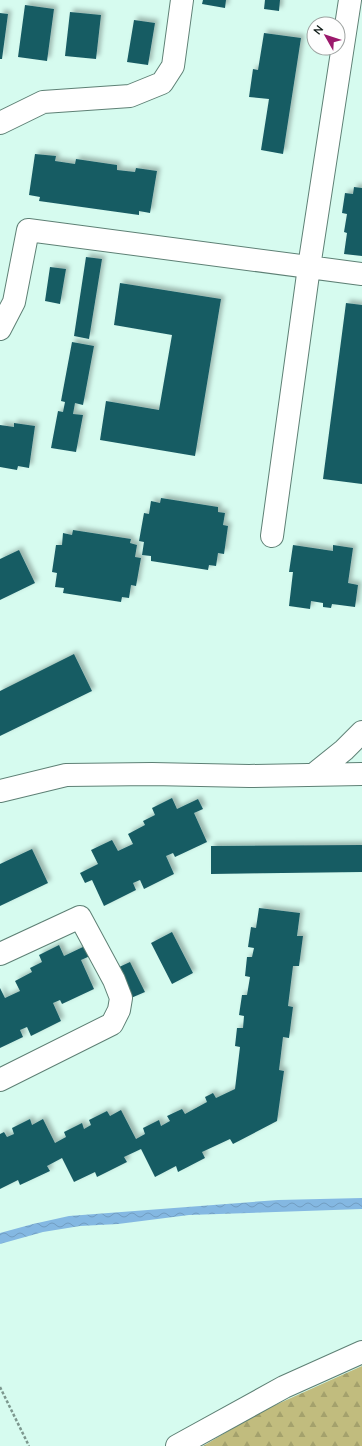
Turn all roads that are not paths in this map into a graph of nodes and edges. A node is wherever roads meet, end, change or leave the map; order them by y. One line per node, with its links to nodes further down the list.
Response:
1 (182, 0): 3 (street)
2 (350, 0): 4 (street)
3 (0, 123)
4 (309, 267): 5 (street); 6 (street); 7 (street)
5 (362, 274)
6 (0, 329)
7 (272, 536)
8 (362, 732): 10 (street)
9 (362, 774): 10 (street)
10 (312, 775): 11 (street)
11 (0, 791)
12 (0, 954): 13 (street)
13 (0, 1080)
14 (362, 1352): 15 (street)
15 (177, 1446)

